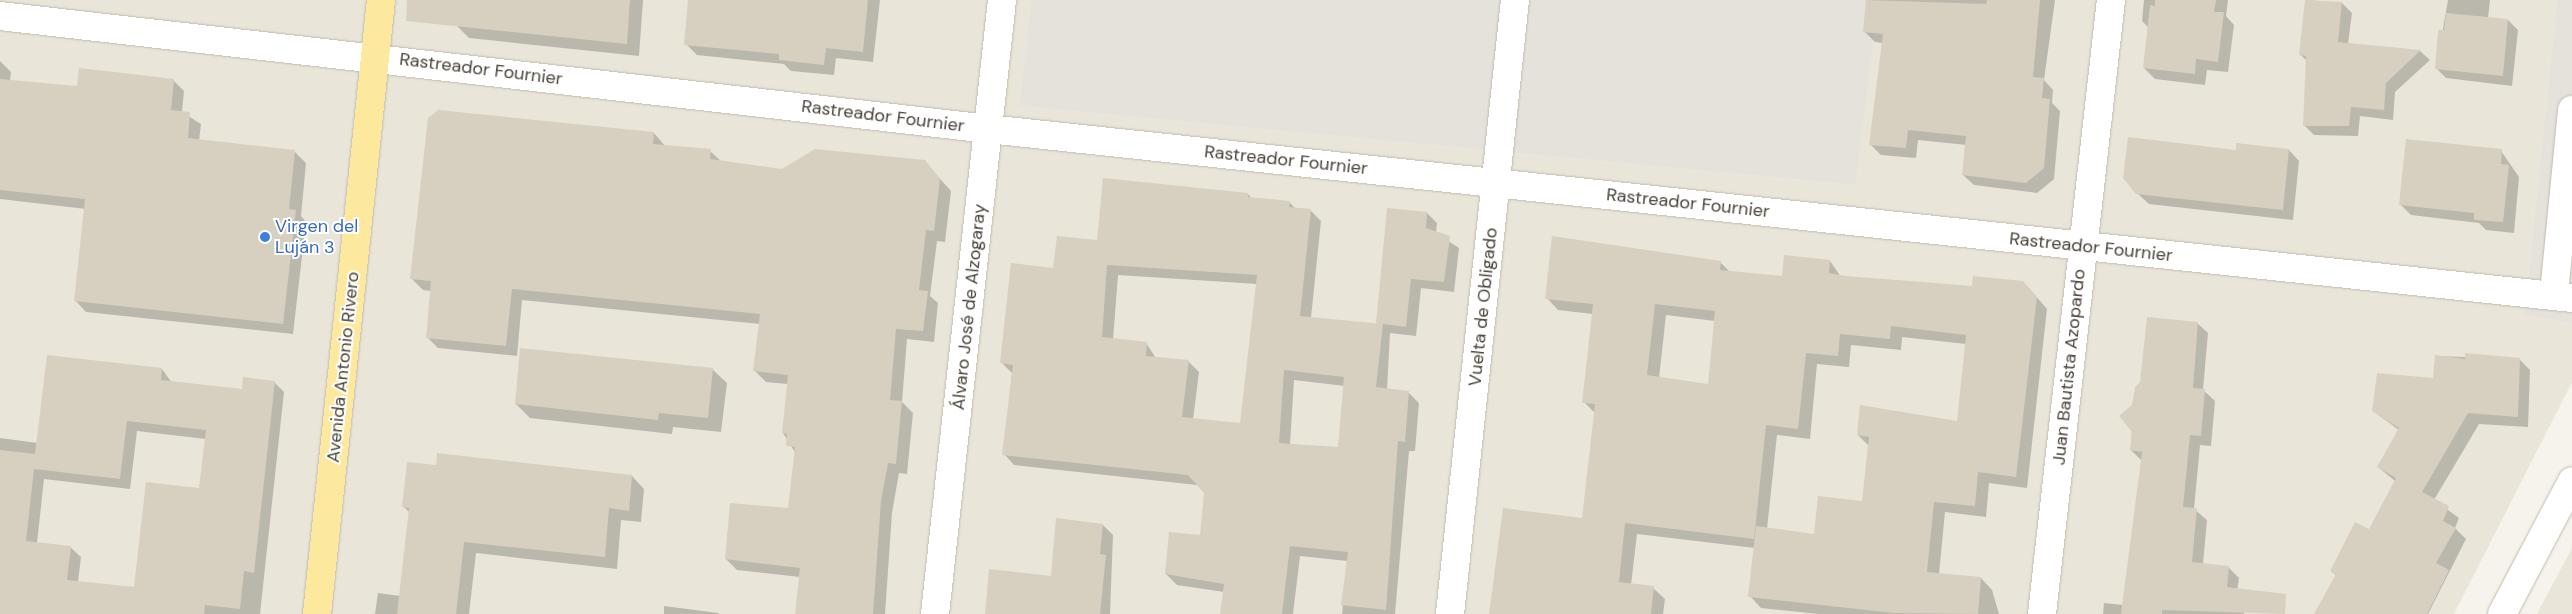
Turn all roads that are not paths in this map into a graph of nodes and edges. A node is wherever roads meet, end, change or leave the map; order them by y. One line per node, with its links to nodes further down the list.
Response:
1 (381, 0): 6 (main road, Avenida Antonio Rivero)
2 (1002, 0): 8 (street, Álvaro José de Alzogaray)
3 (1515, 0): 9 (street, Vuelta de Obligado)
4 (2111, 0): 10 (street, Juan Bautista Azopardo)
5 (0, 16): 6 (street, Rastreador Fournier)
6 (375, 56): 8 (street, Rastreador Fournier); 13 (main road, Avenida Antonio Rivero)
7 (2572, 110): 11 (street)
8 (988, 129): 9 (street, Rastreador Fournier); 14 (street, Álvaro José de Alzogaray)
9 (1496, 182): 10 (street, Rastreador Fournier); 15 (street, Vuelta de Obligado)
10 (2082, 246): 11 (street, Rastreador Fournier); 16 (street, Juan Bautista Azopardo)
11 (2563, 296)
12 (2572, 481): 17 (street)
13 (317, 614)
14 (935, 614)
15 (1450, 614)
16 (2042, 614)
17 (2502, 614)

